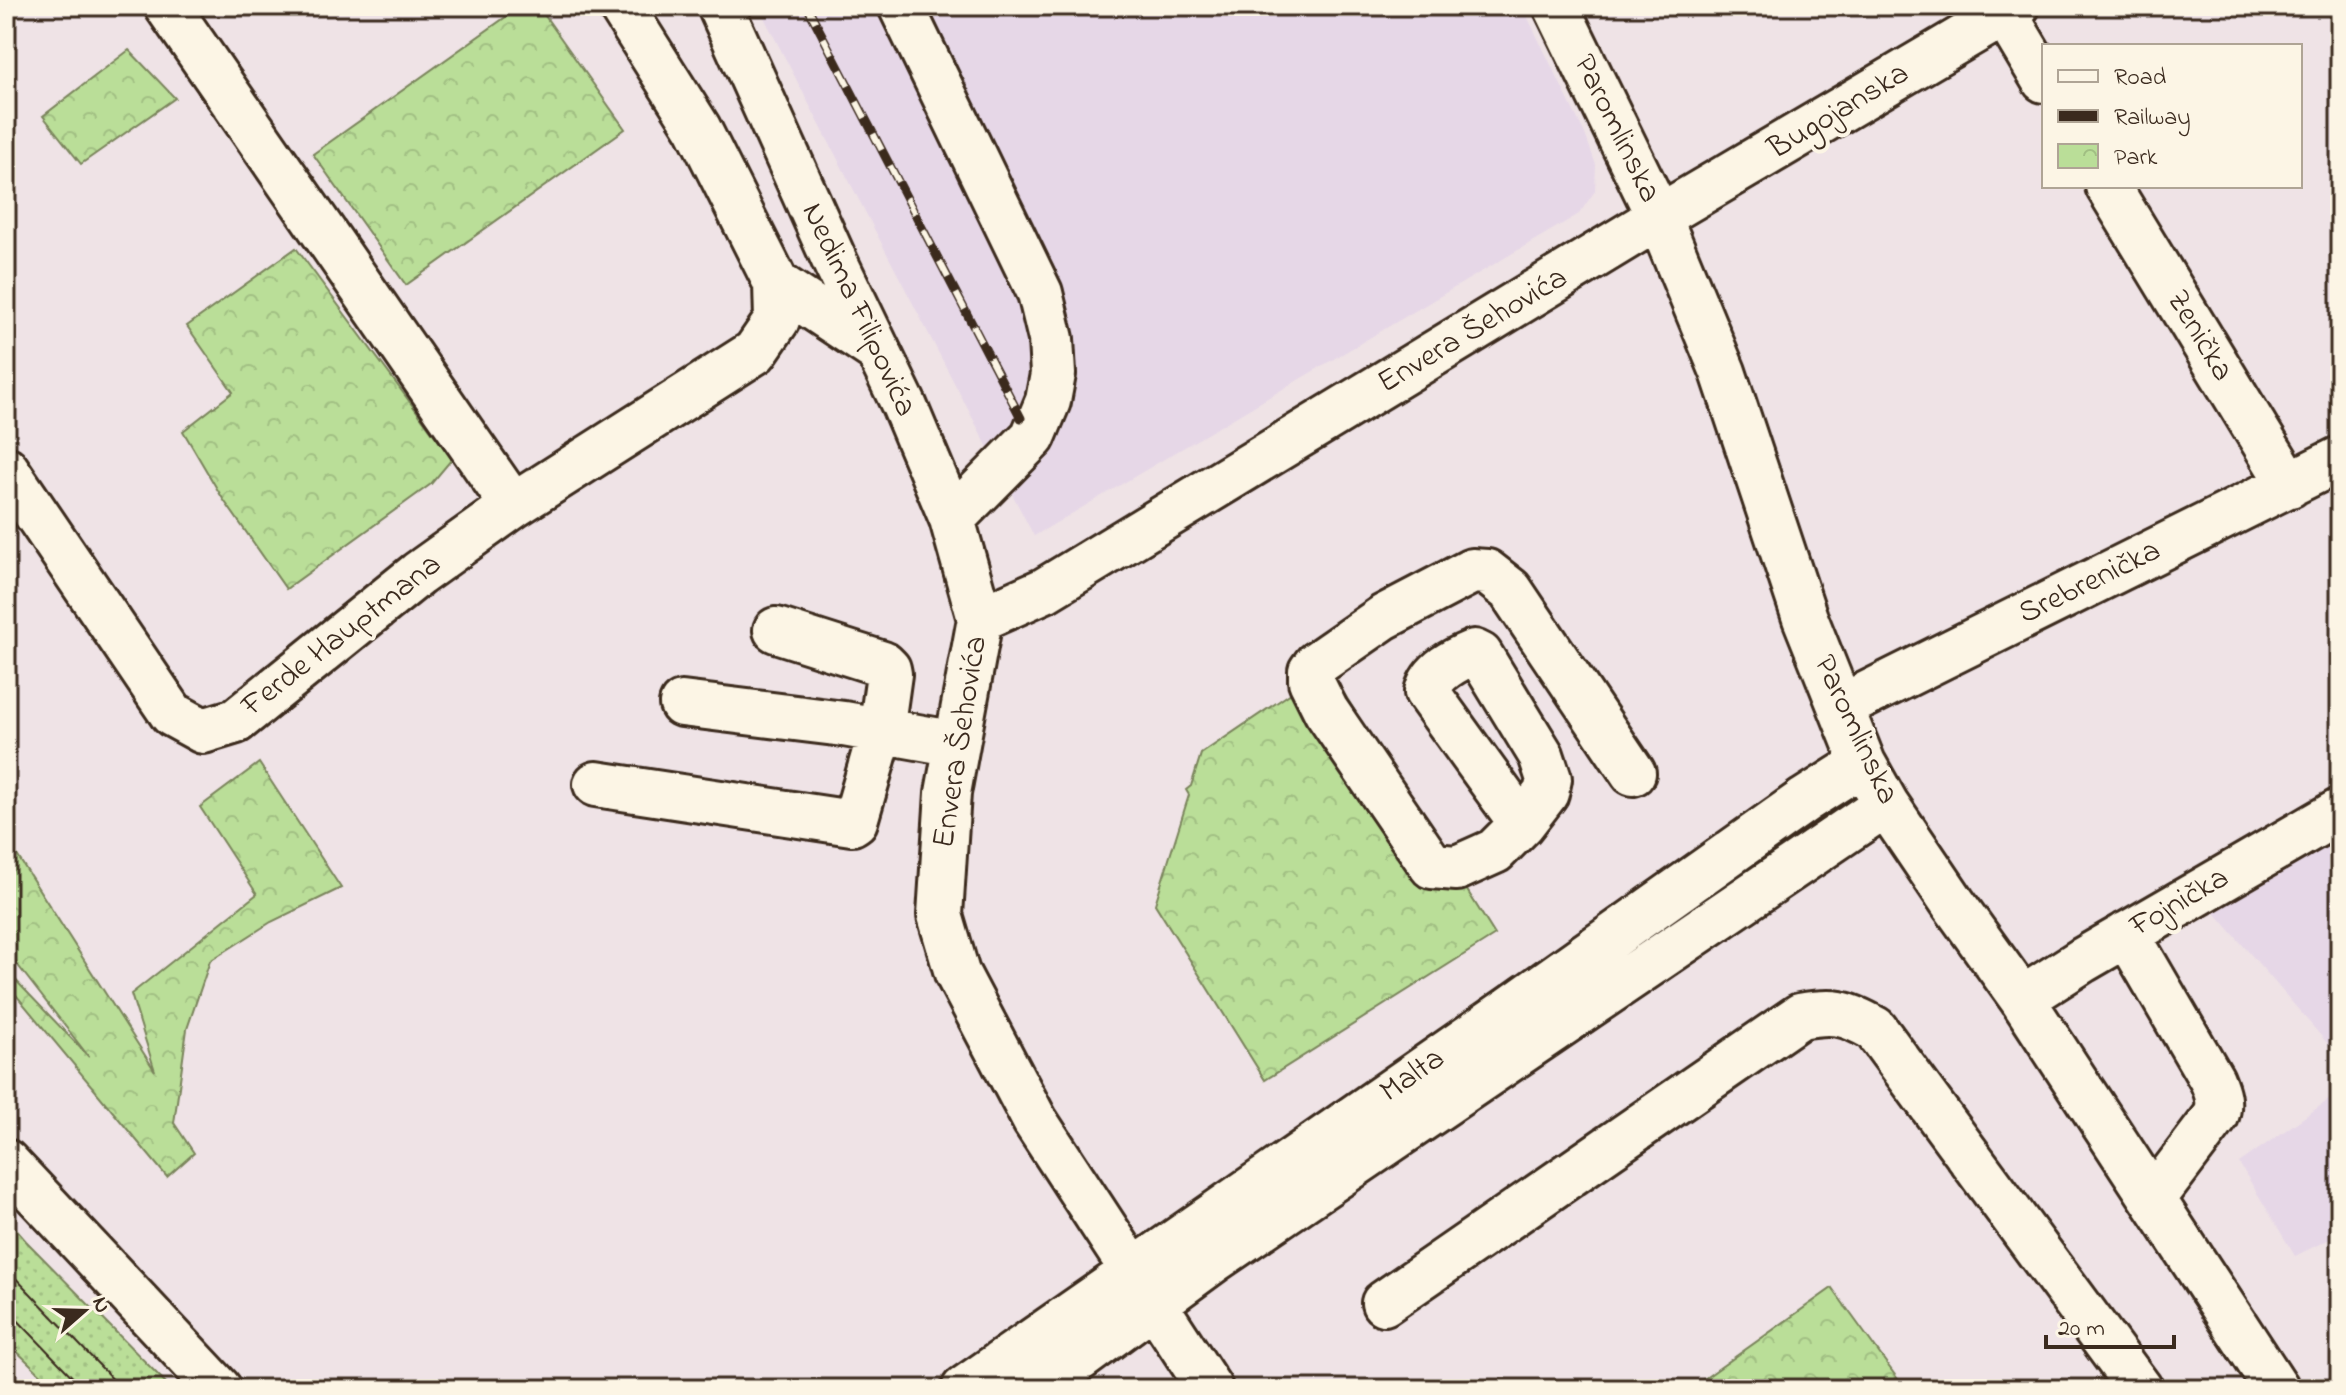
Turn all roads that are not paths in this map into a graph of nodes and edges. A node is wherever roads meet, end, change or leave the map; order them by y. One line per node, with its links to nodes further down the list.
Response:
1 (167, 6): 16 (street)
2 (621, 6): 10 (street, Nedima Filipovića)
3 (720, 6): 11 (street, Nedima Filipovića)
4 (901, 6): 17 (street)
5 (1556, 6): 9 (street, Paromlinska)
6 (2007, 9): 7 (street); 9 (street, Bugojanska)
7 (2042, 76)
8 (2109, 188): 15 (street, Zenička)
9 (1659, 217): 18 (street, Envera Šehovića); 21 (street, Paromlinska)
10 (776, 283): 11 (street); 12 (street, Nedima Filipovića)
11 (877, 350): 17 (street, Nedima Filipovića)
12 (755, 352): 16 (street, Ferde Hauptmana)
13 (2340, 459): 15 (street, Srebrenička)
14 (6, 469): 16 (street, Ferde Hauptmana)
15 (2290, 485): 21 (street, Srebrenička)
16 (513, 506)
17 (952, 519): 18 (street, Nedima Filipovića)
18 (980, 619): 23 (street, Envera Šehovića)
19 (776, 630): 22 (street)
20 (682, 704): 22 (street)
21 (1841, 707): 24 (street, Paromlinska)
22 (881, 731): 23 (street); 26 (street)
23 (957, 744): 34 (street, Envera Šehovića)
24 (1863, 763): 27 (street, Paromlinska); 34 (street, Malta)
25 (1633, 773): 29 (street)
26 (596, 784)
27 (1886, 804): 31 (street, Paromlinska); 34 (street, Malta)
28 (2340, 811): 30 (street, Fojnička)
29 (1522, 824)
30 (2127, 934): 31 (street, Fojnička); 33 (street)
31 (2022, 999): 33 (street, Paromlinska)
32 (6, 1162): 36 (street)
33 (2153, 1199): 41 (street, Paromlinska)
34 (1142, 1288): 37 (street, Malta); 38 (street, Malta); 39 (street, Envera Šehovića)
35 (1384, 1303): 40 (street)
36 (219, 1389)
37 (964, 1389)
38 (1038, 1389)
39 (1210, 1389)
40 (2140, 1389)
41 (2277, 1389)

